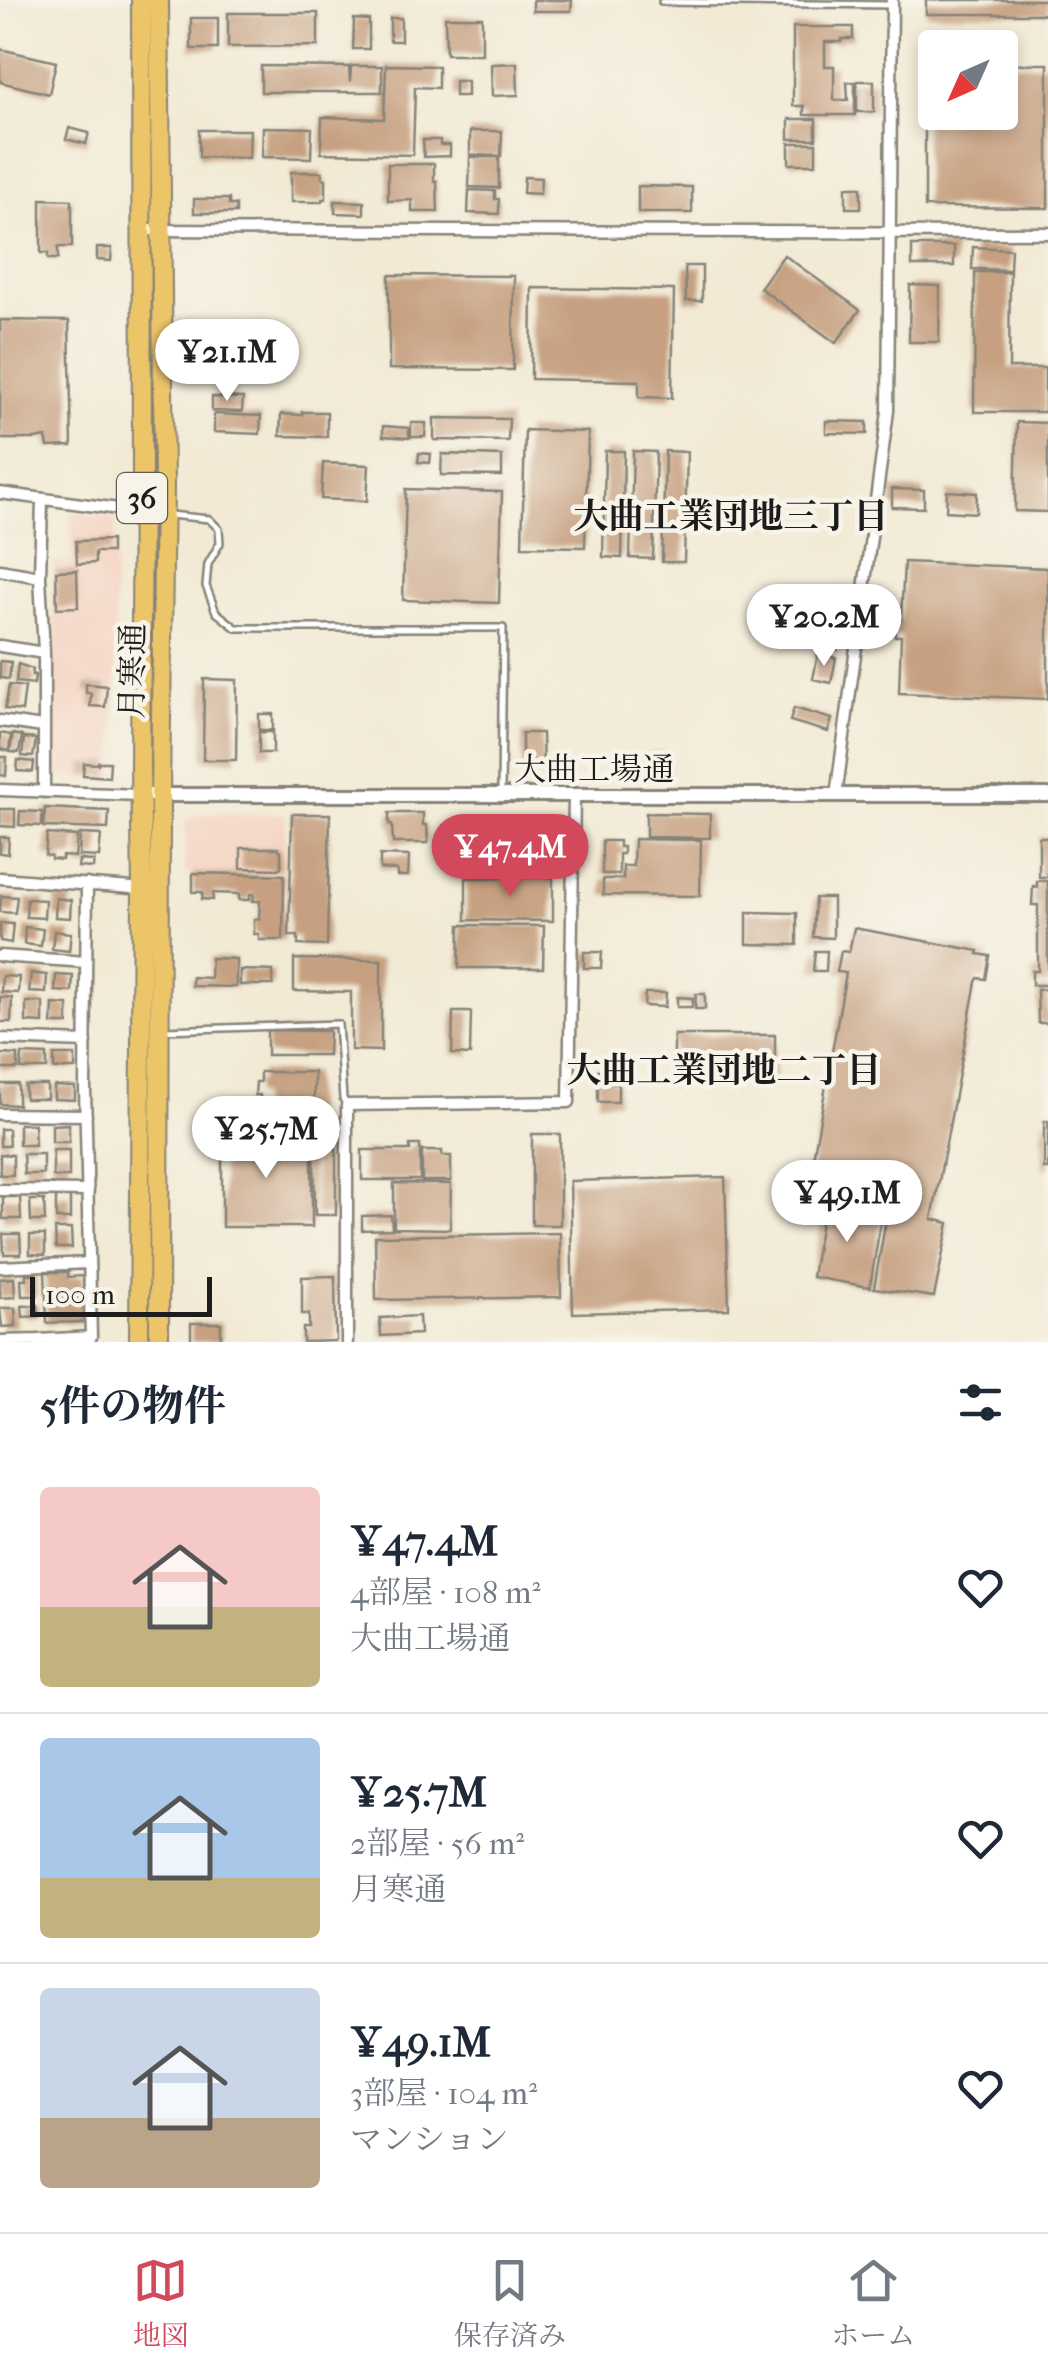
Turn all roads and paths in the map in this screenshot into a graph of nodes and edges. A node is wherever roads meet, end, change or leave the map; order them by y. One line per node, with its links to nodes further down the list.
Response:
1 (141, 0): 5 (highway, 月寒通 / 36)
2 (160, 0): 5 (highway, 月寒通 / 36)
3 (662, 2): 4 (lane)
4 (892, 2): 6 (street)
5 (152, 230): 6 (street); 10 (highway, 月寒通 / 36); 11 (highway, 月寒通 / 36)
6 (891, 231): 7 (street); 24 (street)
7 (1048, 232)
8 (0, 494): 9 (street)
9 (42, 500): 10 (street); 13 (street)
10 (142, 514): 11 (street); 20 (highway, 月寒通 / 36)
11 (163, 515): 21 (highway, 月寒通 / 36); 22 (lane)
12 (0, 570): 13 (street)
13 (40, 577): 15 (street)
14 (0, 646): 15 (street)
15 (44, 654): 17 (street)
16 (0, 721): 17 (street)
17 (44, 727): 19 (street)
18 (0, 790): 19 (street)
19 (44, 792): 20 (street)
20 (140, 795): 21 (street, 大曲工場通); 28 (highway, 月寒通 / 36)
21 (160, 795): 22 (street, 大曲工場通); 28 (highway, 月寒通 / 36)
22 (500, 796): 23 (street, 大曲工場通)
23 (574, 796): 24 (street, 大曲工場通); 34 (street)
24 (836, 796): 25 (street, 大曲工場通)
25 (1048, 796)
26 (0, 878): 27 (street)
27 (87, 884): 28 (street); 30 (street)
28 (152, 890): 31 (highway, 月寒通 / 36); 43 (highway, 月寒通 / 36)
29 (0, 956): 30 (street)
30 (86, 962): 33 (street)
31 (160, 1030): 34 (lane); 44 (highway, 月寒通 / 36)
32 (0, 1038): 33 (street)
33 (86, 1042): 36 (street)
34 (347, 1105): 45 (street)
35 (0, 1114): 36 (street)
36 (86, 1115): 38 (street)
37 (0, 1190): 38 (street)
38 (88, 1191): 39 (street)
39 (89, 1263): 40 (street); 42 (street)
40 (0, 1267)
41 (0, 1341): 42 (street)
42 (38, 1341)
43 (139, 1342)
44 (159, 1342)
45 (347, 1342)

